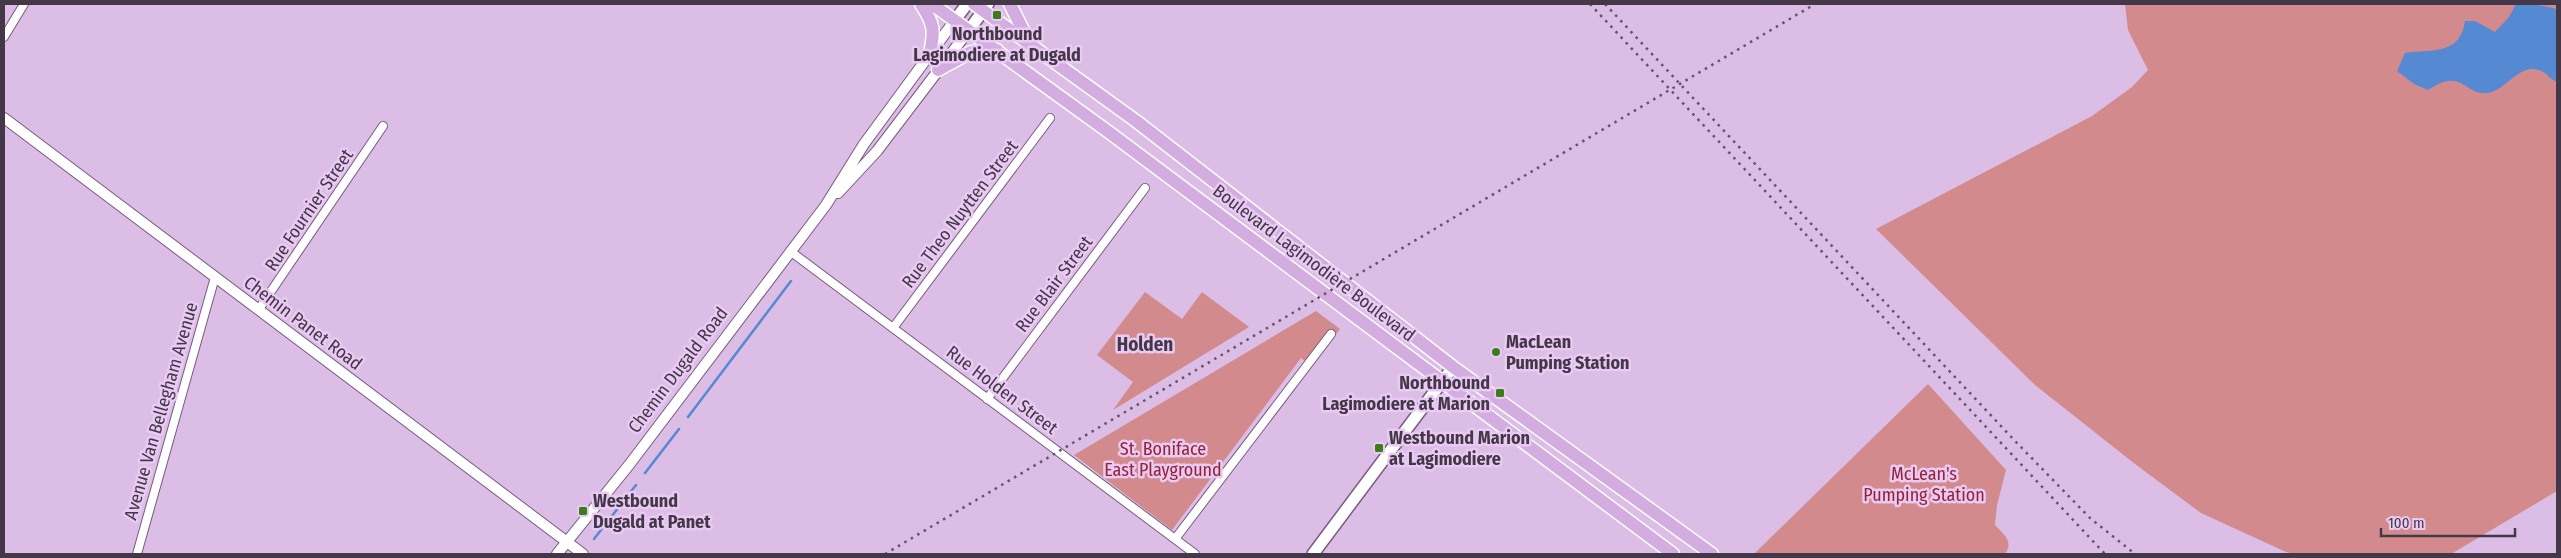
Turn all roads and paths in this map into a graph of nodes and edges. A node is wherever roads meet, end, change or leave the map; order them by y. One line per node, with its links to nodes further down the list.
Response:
1 (24, 4): 9 (street)
2 (921, 4): 12 (main road)
3 (932, 4): 7 (main road, Boulevard Lagimodière Boulevard)
4 (967, 4): 7 (main road, Chemin Dugald Road)
5 (1010, 4): 10 (main road)
6 (982, 6): 8 (main road, Chemin Dugald Road); 10 (main road, Boulevard Lagimodière Boulevard)
7 (955, 20): 8 (main road, Boulevard Lagimodière Boulevard); 12 (street, Chemin Dugald Road)
8 (969, 30): 11 (main road, Boulevard Lagimodière Boulevard); 13 (street, Chemin Dugald Road)
9 (4, 37)
10 (1030, 44): 24 (main road, Boulevard Lagimodière Boulevard)
11 (997, 50): 13 (main road); 25 (main road, Boulevard Lagimodière Boulevard)
12 (930, 53): 18 (street, Chemin Dugald Road)
13 (938, 70): 18 (street, Chemin Dugald Road)
14 (4, 118): 20 (street, Chemin Panet Road)
15 (1050, 118): 22 (street, Rue Theo Nuytten Street)
16 (383, 126): 21 (street, Rue Fournier Street)
17 (1145, 188): 26 (street, Rue Blair Street)
18 (826, 205): 19 (street, Chemin Dugald Road)
19 (790, 251): 22 (street, Rue Holden Street); 28 (street, Chemin Dugald Road)
20 (215, 276): 21 (street, Chemin Panet Road); 29 (street, Avenue Van Bellegham Avenue)
21 (259, 310): 28 (street, Chemin Panet Road)
22 (893, 328): 26 (street, Rue Holden Street)
23 (1330, 334): 27 (street)
24 (1452, 367): 25 (main road); 35 (main road, Boulevard Lagimodière Boulevard)
25 (1442, 381): 33 (main road); 34 (main road, Boulevard Lagimodière Boulevard)
26 (987, 399): 27 (street, Rue Holden Street)
27 (1176, 539): 32 (street, Rue Holden Street)
28 (567, 541): 30 (street, Chemin Dugald Road); 31 (street, Chemin Panet Road)
29 (137, 554)
30 (557, 554)
31 (582, 554)
32 (1195, 554)
33 (1313, 554)
34 (1672, 554)
35 (1712, 554)

